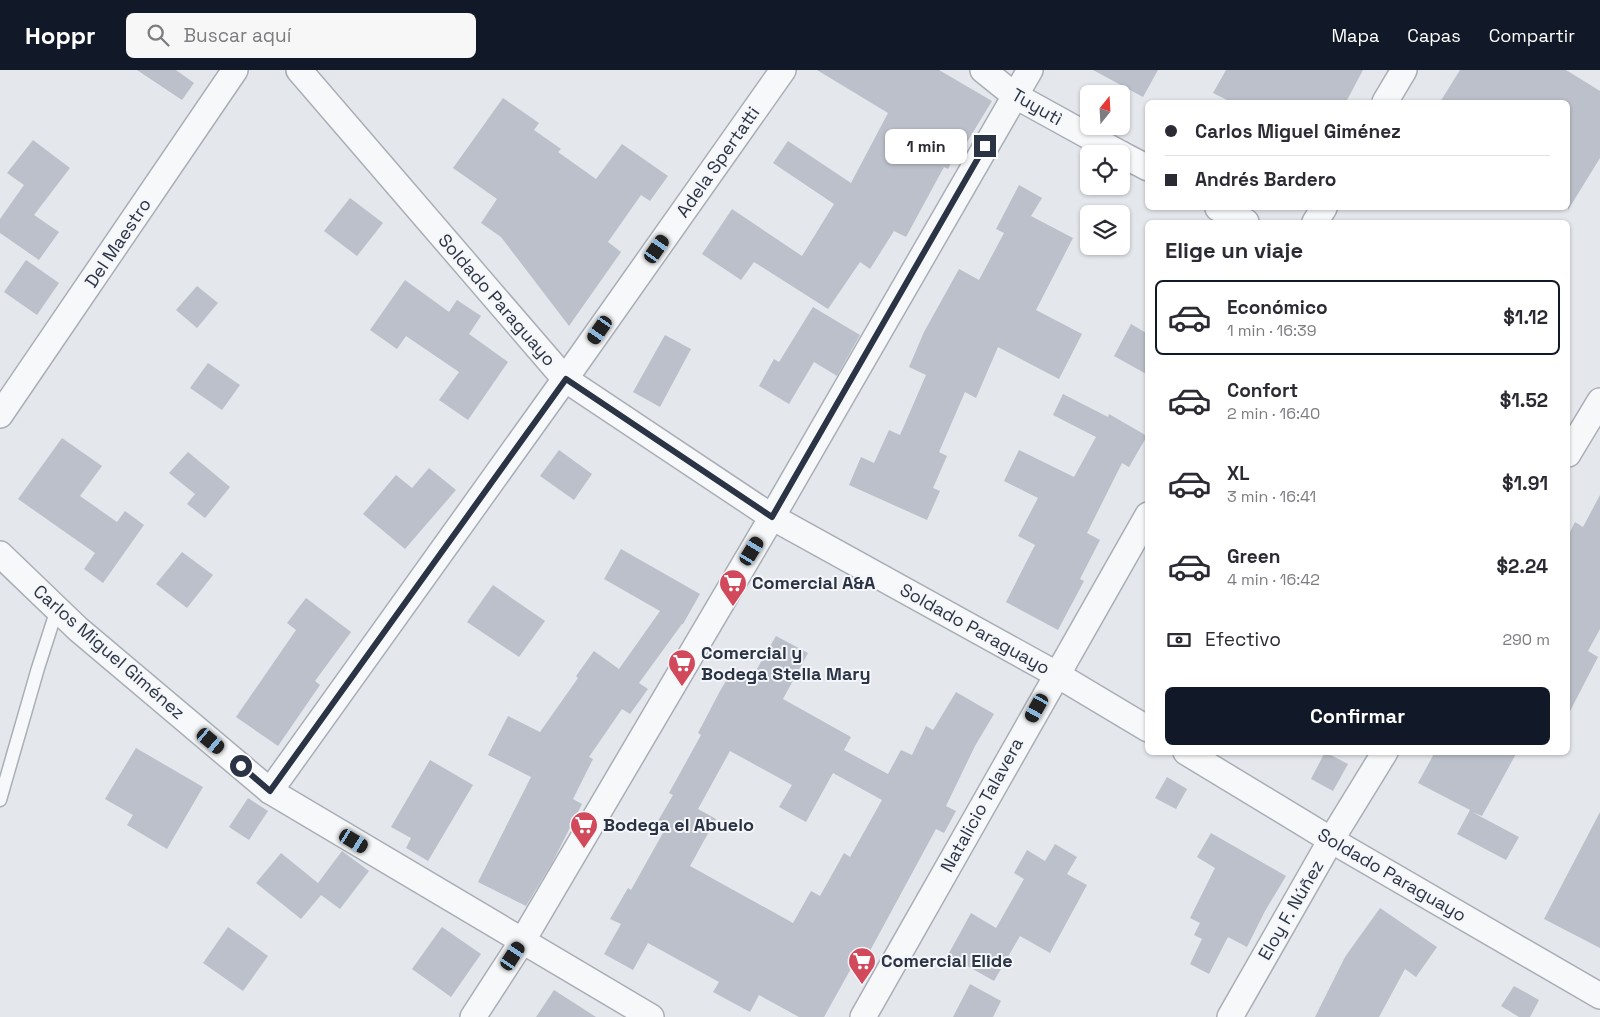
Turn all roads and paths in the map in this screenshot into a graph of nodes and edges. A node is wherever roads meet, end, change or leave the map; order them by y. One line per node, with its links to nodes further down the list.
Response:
1 (235, 70): 16 (street, Del Maestro)
2 (299, 70): 14 (street, Soldado Paraguayo)
3 (783, 70): 14 (street, Adela Spertatti)
4 (982, 70): 7 (street, Tuyutì)
5 (1030, 70): 7 (street)
6 (1404, 70): 8 (street)
7 (1014, 95): 9 (street, Tuyutì); 18 (street)
8 (1386, 100)
9 (1105, 145)
10 (1130, 159): 11 (street, Tuyutì)
11 (1145, 166)
12 (1222, 210): 13 (street)
13 (1242, 220)
14 (566, 379): 18 (street, Soldado Paraguayo); 26 (street, Adela Spertatti)
15 (1600, 401): 17 (street)
16 (0, 416)
17 (1570, 451)
18 (772, 517): 22 (street, Soldado Paraguayo); 29 (street)
19 (1145, 520): 22 (street, Natalicio Talavera)
20 (0, 554): 21 (street, Carlos Miguel Giménez)
21 (57, 609): 26 (street, Carlos Miguel Giménez); 27 (lane)
22 (1056, 674): 23 (street, Soldado Paraguayo); 33 (street, Natalicio Talavera)
23 (1145, 727)
24 (1191, 755): 28 (street, Soldado Paraguayo)
25 (1382, 755): 28 (street, Eloy F. Núñez)
26 (270, 791): 29 (street, Carlos Miguel Giménez)
27 (0, 800)
28 (1331, 840): 30 (street, Soldado Paraguayo); 34 (street, Eloy F. Núñez)
29 (523, 940): 31 (street); 32 (street, Carlos Miguel Giménez)
30 (1600, 996)
31 (473, 1017)
32 (651, 1017)
33 (863, 1017)
34 (1230, 1017)

